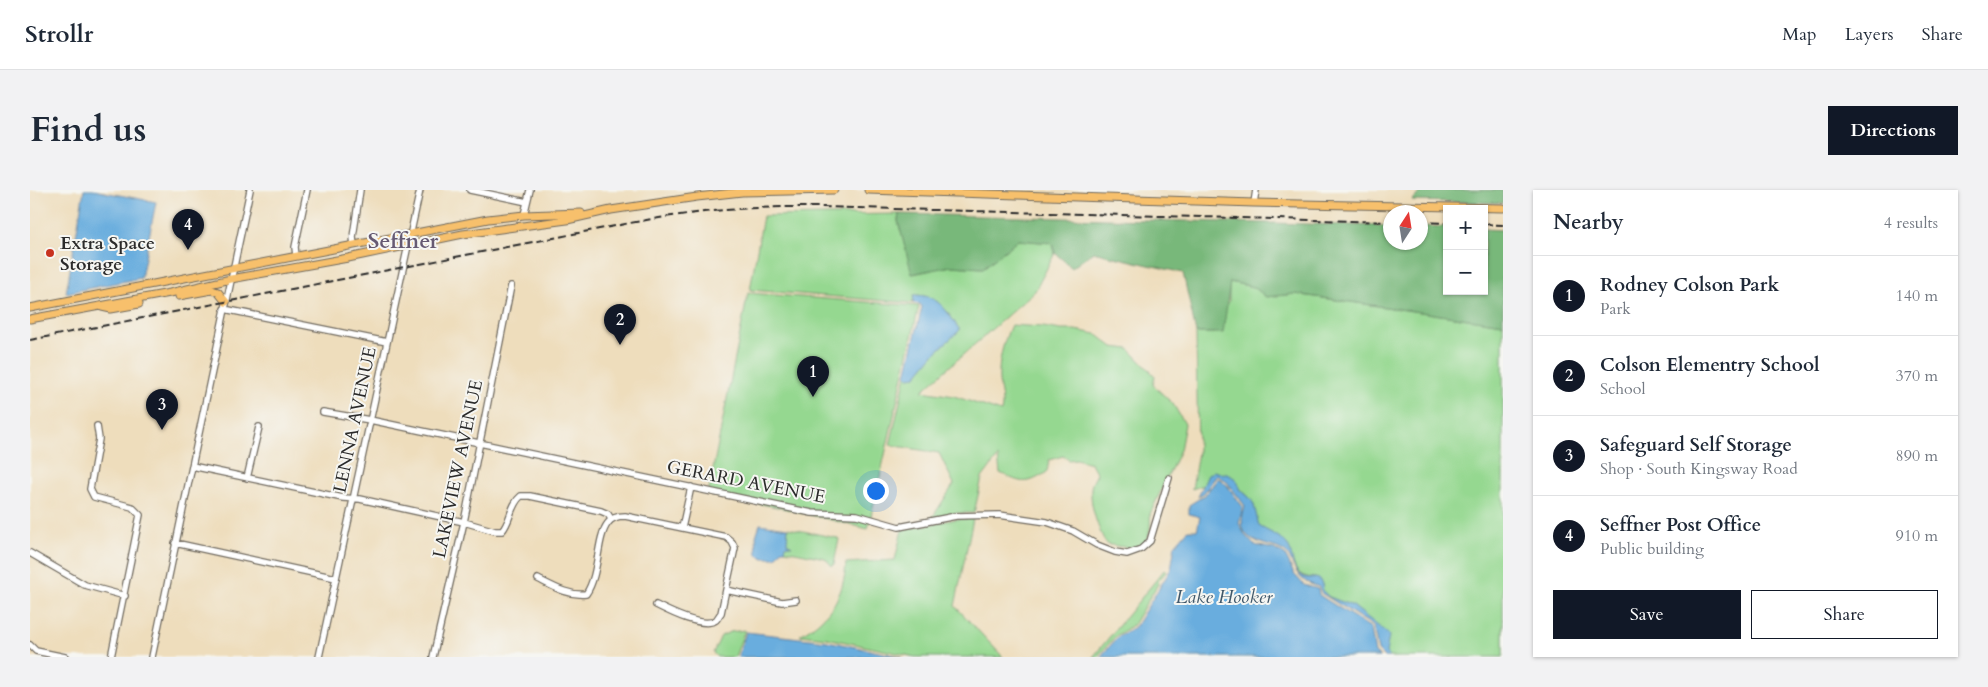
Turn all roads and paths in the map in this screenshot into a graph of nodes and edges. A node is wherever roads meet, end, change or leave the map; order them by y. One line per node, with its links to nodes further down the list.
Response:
1 (250, 190): 20 (street)
2 (307, 190): 19 (street)
3 (360, 190): 17 (street)
4 (420, 190): 16 (street, LENNA AVENUE)
5 (470, 190): 11 (street)
6 (530, 190): 11 (street)
7 (794, 190): 8 (main road); 14 (main road)
8 (834, 190)
9 (868, 190): 12 (main road)
10 (1256, 190): 12 (street)
11 (527, 202): 15 (street)
12 (1254, 203): 13 (main road)
13 (1503, 208)
14 (611, 210): 15 (main road); 18 (main road)
15 (524, 215): 16 (main road)
16 (410, 235): 17 (main road); 18 (street, LENNA AVENUE)
17 (354, 245): 19 (main road)
18 (408, 245): 21 (main road); 27 (street, LENNA AVENUE)
19 (296, 256): 20 (main road)
20 (234, 268): 21 (street); 25 (main road)
21 (231, 279): 23 (street); 24 (main road)
22 (511, 286): 32 (street, LAKEVIEW AVENUE)
23 (225, 305): 24 (main road); 27 (street); 33 (street)
24 (97, 306): 26 (main road)
25 (30, 308)
26 (30, 319)
27 (387, 342): 29 (street, LENNA AVENUE)
28 (323, 412): 29 (street, GERARD AVENUE)
29 (370, 420): 32 (street, GERARD AVENUE); 37 (street, LENNA AVENUE)
30 (97, 426): 46 (street)
31 (258, 427): 34 (street)
32 (480, 444): 36 (street, GERARD AVENUE); 39 (street, LAKEVIEW AVENUE)
33 (192, 466): 34 (street); 41 (street)
34 (248, 478): 37 (street)
35 (1169, 478): 36 (street, GERARD AVENUE)
36 (691, 487): 40 (street)
37 (353, 498): 39 (street); 43 (street, LENNA AVENUE)
38 (611, 519): 39 (street); 40 (street); 44 (street)
39 (464, 522): 54 (street, LAKEVIEW AVENUE)
40 (682, 528): 45 (street)
41 (175, 543): 43 (street); 52 (street)
42 (30, 553): 46 (street)
43 (336, 578): 53 (street, LENNA AVENUE)
44 (538, 579)
45 (726, 590): 47 (street); 48 (street)
46 (125, 596): 51 (street)
47 (796, 600)
48 (656, 605)
49 (30, 645): 50 (street)
50 (65, 657)
51 (111, 657)
52 (152, 657)
53 (320, 657)
54 (433, 657)

